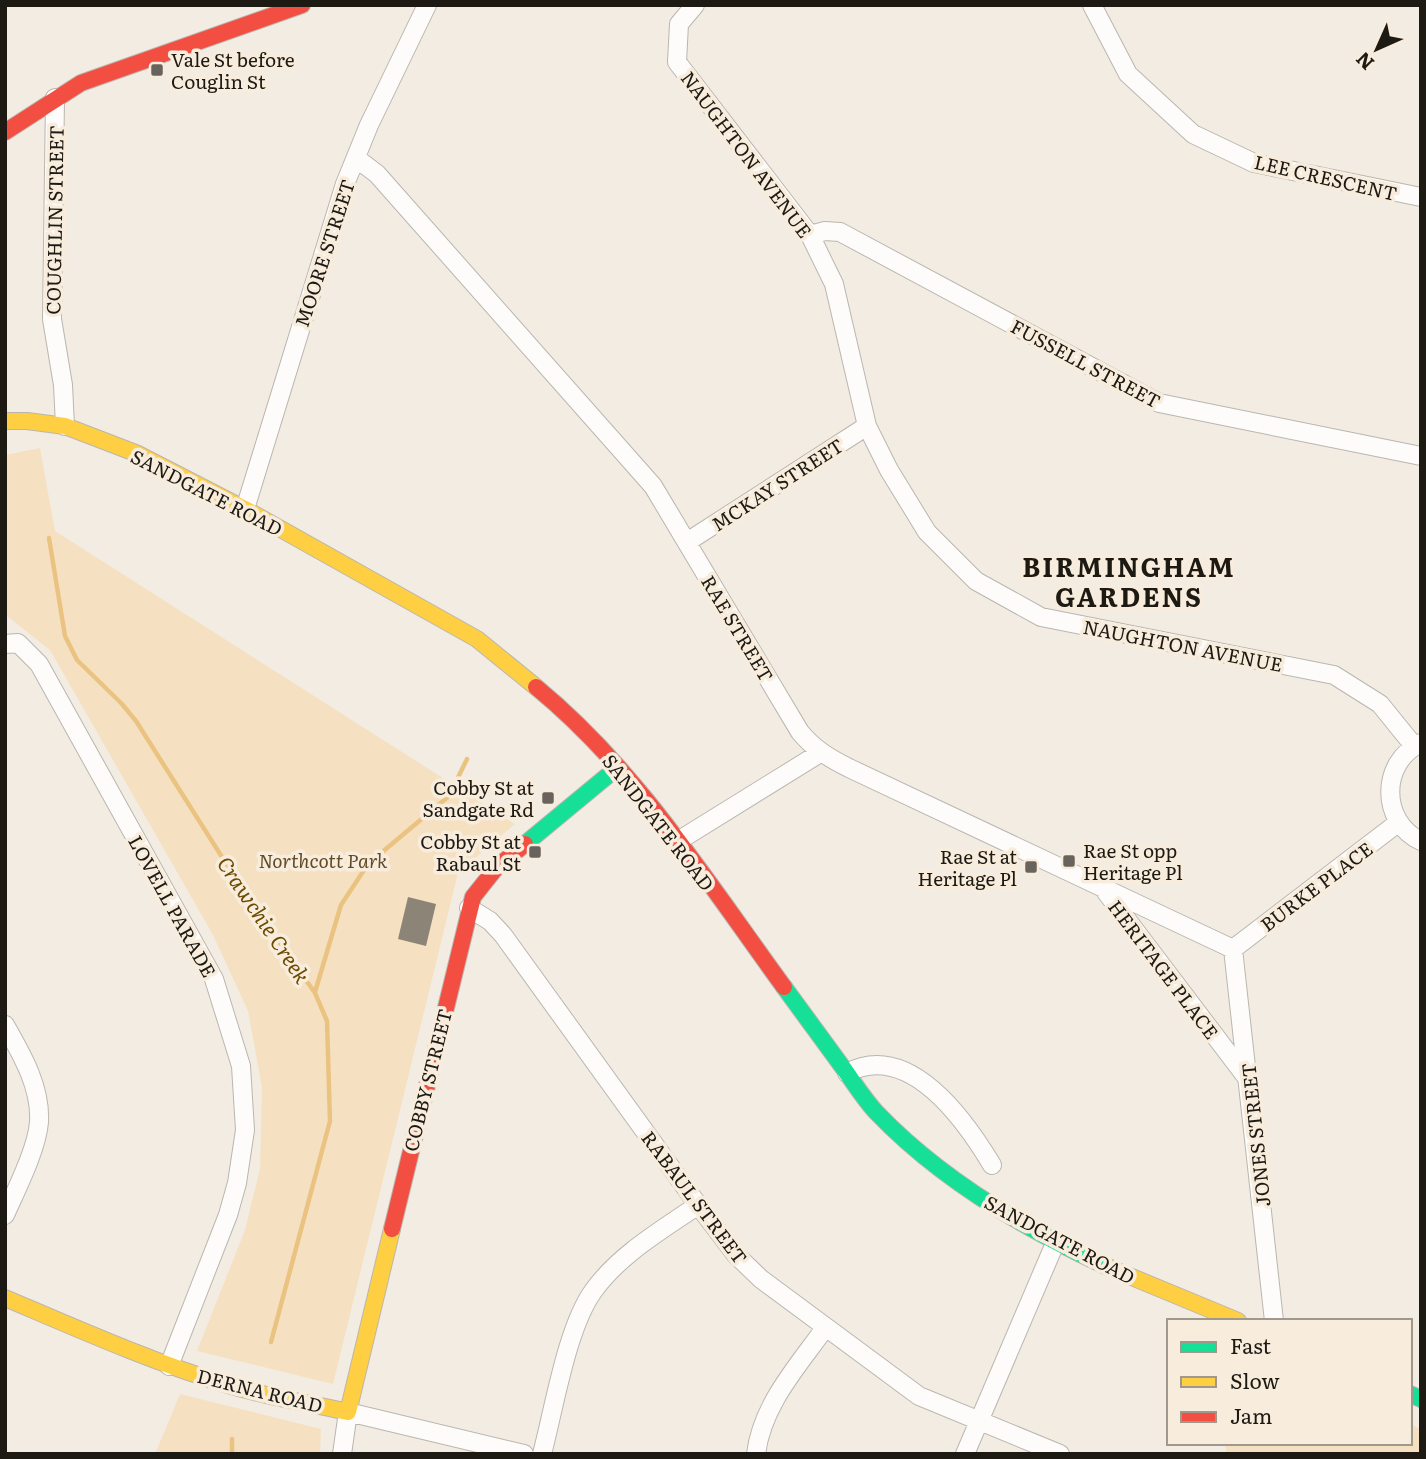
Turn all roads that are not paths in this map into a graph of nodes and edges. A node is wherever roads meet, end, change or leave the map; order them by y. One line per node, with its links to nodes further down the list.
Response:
1 (302, 5): 5 (main road)
2 (427, 5): 7 (street, MOORE STREET)
3 (695, 5): 9 (street, NAUGHTON AVENUE)
4 (1092, 5): 8 (street, LEE CRESCENT)
5 (55, 98): 6 (main road); 11 (street, COUGHLIN STREET)
6 (5, 132)
7 (356, 158): 14 (street, MOORE STREET); 15 (street, RAE STREET)
8 (1421, 197)
9 (810, 235): 12 (street, NAUGHTON AVENUE); 13 (street, FUSSELL STREET)
10 (5, 421): 11 (main road, SANDGATE ROAD)
11 (65, 426): 14 (main road, SANDGATE ROAD)
12 (867, 426): 15 (street, MCKAY STREET); 17 (street, NAUGHTON AVENUE)
13 (1420, 452)
14 (245, 509): 19 (main road, SANDGATE ROAD)
15 (687, 542): 18 (street, RAE STREET)
16 (5, 644): 37 (street, LOVELL PARADE)
17 (1417, 745): 20 (street)
18 (820, 753): 21 (street); 23 (street, RAE STREET)
19 (618, 767): 21 (main road, SANDGATE ROAD); 24 (main road, COBBY STREET)
20 (1399, 822): 22 (street); 25 (street, BURKE PLACE)
21 (678, 841): 27 (main road, SANDGATE ROAD)
22 (1421, 841)
23 (1104, 890): 25 (street, RAE STREET); 28 (street, HERITAGE PLACE)
24 (469, 908): 30 (street, RABAUL STREET); 38 (main road, COBBY STREET)
25 (1233, 949): 28 (street, JONES STREET)
26 (5, 1025): 31 (street)
27 (847, 1073): 29 (street); 32 (main road, SANDGATE ROAD)
28 (1250, 1082): 35 (street, JONES STREET)
29 (992, 1165)
30 (698, 1205): 36 (street, RABAUL STREET); 42 (street)
31 (5, 1215)
32 (1056, 1241): 34 (main road, SANDGATE ROAD); 39 (street)
33 (5, 1298): 37 (main road, DERNA ROAD)
34 (1233, 1319)
35 (1274, 1319)
36 (825, 1328): 39 (street, RABAUL STREET); 43 (street)
37 (169, 1366): 38 (main road, DERNA ROAD)
38 (348, 1412): 40 (street, COBBY STREET); 41 (street, DERNA ROAD)
39 (979, 1420): 44 (street); 45 (street, RABAUL STREET)
40 (342, 1454)
41 (524, 1454)
42 (542, 1454)
43 (756, 1454)
44 (965, 1454)
45 (1060, 1454)

